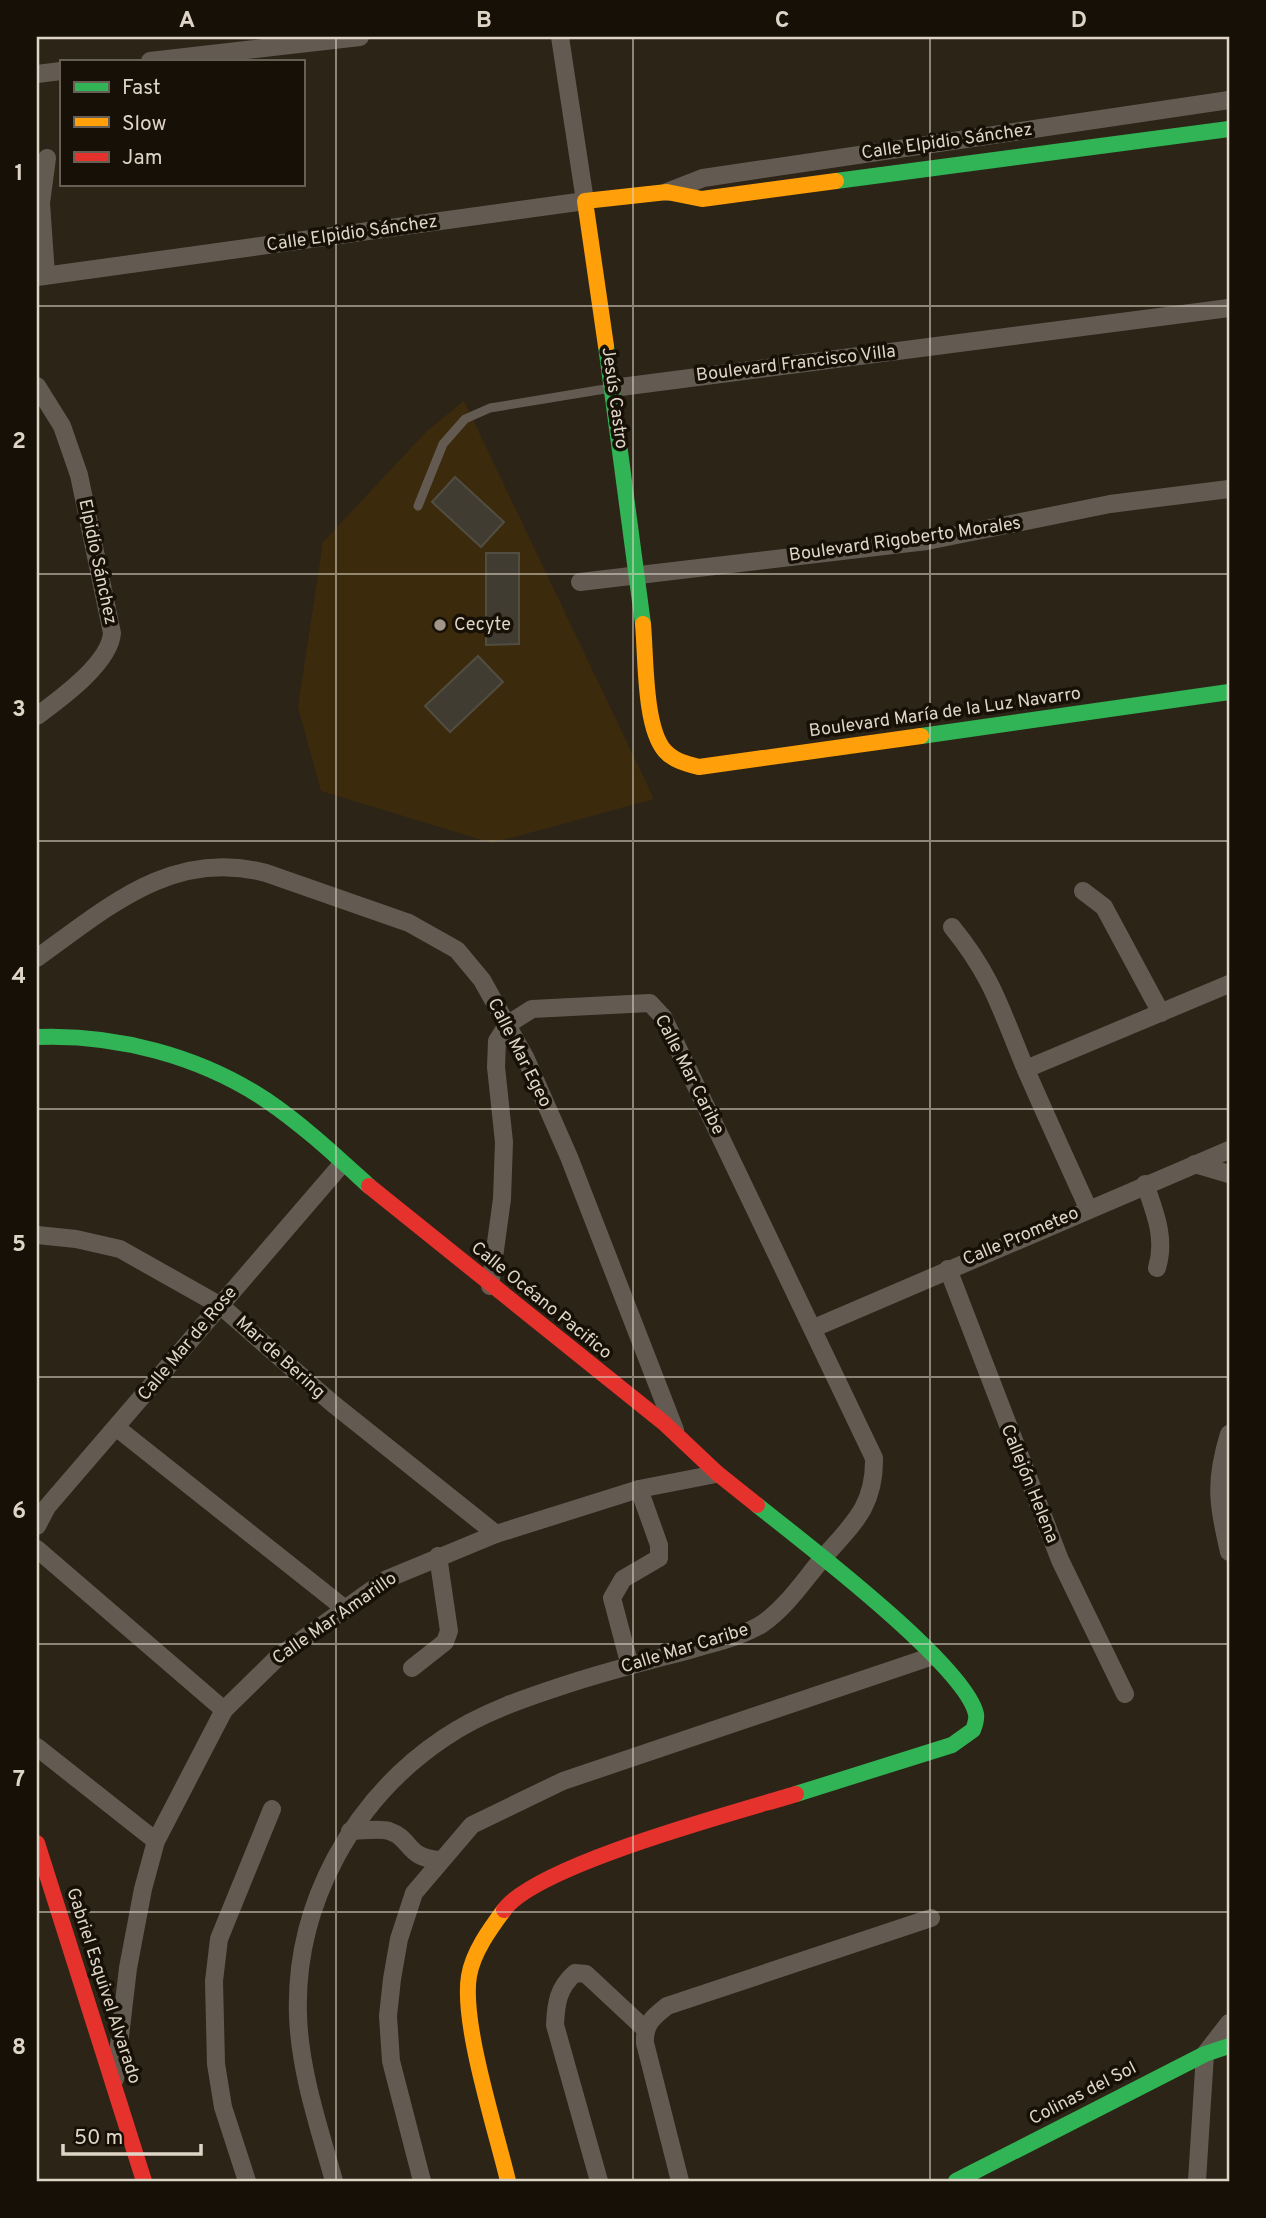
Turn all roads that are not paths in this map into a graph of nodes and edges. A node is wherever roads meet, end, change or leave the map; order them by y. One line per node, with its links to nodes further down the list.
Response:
1 (360, 37): 3 (street)
2 (560, 37): 10 (street, Jesús Castro)
3 (159, 60)
4 (60, 71): 5 (street)
5 (37, 74)
6 (1229, 100): 9 (street, Calle Elpidio Sánchez)
7 (1229, 129): 9 (street, Calle Elpidio Sánchez)
8 (47, 158): 11 (street)
9 (667, 192): 10 (street, Calle Elpidio Sánchez)
10 (585, 201): 11 (street, Calle Elpidio Sánchez); 14 (street, Jesús Castro)
11 (42, 276)
12 (1229, 308): 14 (street, Boulevard Francisco Villa)
13 (37, 386): 20 (street, Elpidio Sánchez)
14 (613, 388): 16 (lane, Boulevard Francisco Villa); 17 (street, Jesús Castro)
15 (1229, 489): 17 (street, Boulevard Rigoberto Morales)
16 (418, 506)
17 (639, 574): 18 (street, Boulevard Rigoberto Morales); 21 (street, Jesús Castro)
18 (580, 582)
19 (1229, 692): 21 (street, Boulevard María de la Luz Navarro)
20 (37, 716)
21 (668, 757)
22 (1083, 891): 26 (street)
23 (952, 927): 29 (street)
24 (37, 957): 27 (street, Calle Mar Egeo)
25 (1229, 984): 26 (street)
26 (1161, 1013): 29 (street)
27 (508, 1024): 39 (street); 41 (street, Calle Mar Caribe); 44 (street, Calle Mar Egeo)
28 (37, 1037): 31 (street, Calle Océano Pacifico)
29 (1026, 1069): 35 (street)
30 (1229, 1150): 32 (street, Calle Prometeo)
31 (342, 1164): 39 (street, Calle Océano Pacifico); 40 (street, Calle Mar de Rose)
32 (1195, 1164): 33 (street); 34 (street, Calle Prometeo)
33 (1229, 1174)
34 (1145, 1184): 35 (street, Calle Prometeo); 37 (street)
35 (1088, 1208): 38 (street, Calle Prometeo)
36 (37, 1235): 40 (street, Mar de Bering)
37 (1157, 1268)
38 (948, 1269): 41 (street, Calle Prometeo); 57 (street, Callejón Helena)
39 (490, 1286): 44 (street, Calle Océano Pacifico)
40 (221, 1306): 42 (street, Calle Mar de Rose); 48 (street, Mar de Bering)
41 (814, 1328): 52 (street, Calle Mar Caribe)
42 (117, 1428): 47 (street, Calle Mar de Rose); 53 (street)
43 (1229, 1434): 50 (street)
44 (677, 1435): 45 (street, Calle Océano Pacifico)
45 (716, 1474): 46 (street, Calle Mar Amarillo); 52 (street, Calle Océano Pacifico)
46 (639, 1489): 48 (street, Calle Mar Amarillo); 55 (street)
47 (37, 1526)
48 (496, 1534): 51 (street, Calle Mar Amarillo)
49 (37, 1549): 58 (street)
50 (1229, 1552)
51 (438, 1556): 53 (street, Calle Mar Amarillo); 56 (street)
52 (824, 1558): 54 (street, Calle Océano Pacifico); 55 (street, Calle Mar Caribe)
53 (344, 1608): 58 (street, Calle Mar Amarillo)
54 (933, 1656): 64 (street); 75 (street, Calle Océano Pacifico)
55 (630, 1666): 61 (street, Calle Mar Caribe)
56 (412, 1668)
57 (1125, 1694)
58 (224, 1710): 62 (street, Calle Mar Amarillo)
59 (37, 1747): 62 (street)
60 (272, 1809): 72 (street)
61 (350, 1831): 64 (street); 73 (street, Calle Mar Caribe)
62 (156, 1841): 70 (street, Calle Mar Amarillo)
63 (37, 1843): 70 (street, Gabriel Esquivel Alvarado)
64 (440, 1860): 74 (street)
65 (931, 1918): 67 (street)
66 (1229, 2023): 69 (street)
67 (645, 2029): 76 (street); 77 (street)
68 (1229, 2046): 69 (street, Colinas del Sol)
69 (1205, 2054): 78 (street, Colinas del Sol); 79 (street)
70 (115, 2083): 71 (street, Gabriel Esquivel Alvarado)
71 (144, 2181)
72 (247, 2181)
73 (334, 2181)
74 (422, 2181)
75 (509, 2181)
76 (599, 2181)
77 (680, 2181)
78 (956, 2181)
79 (1197, 2181)

